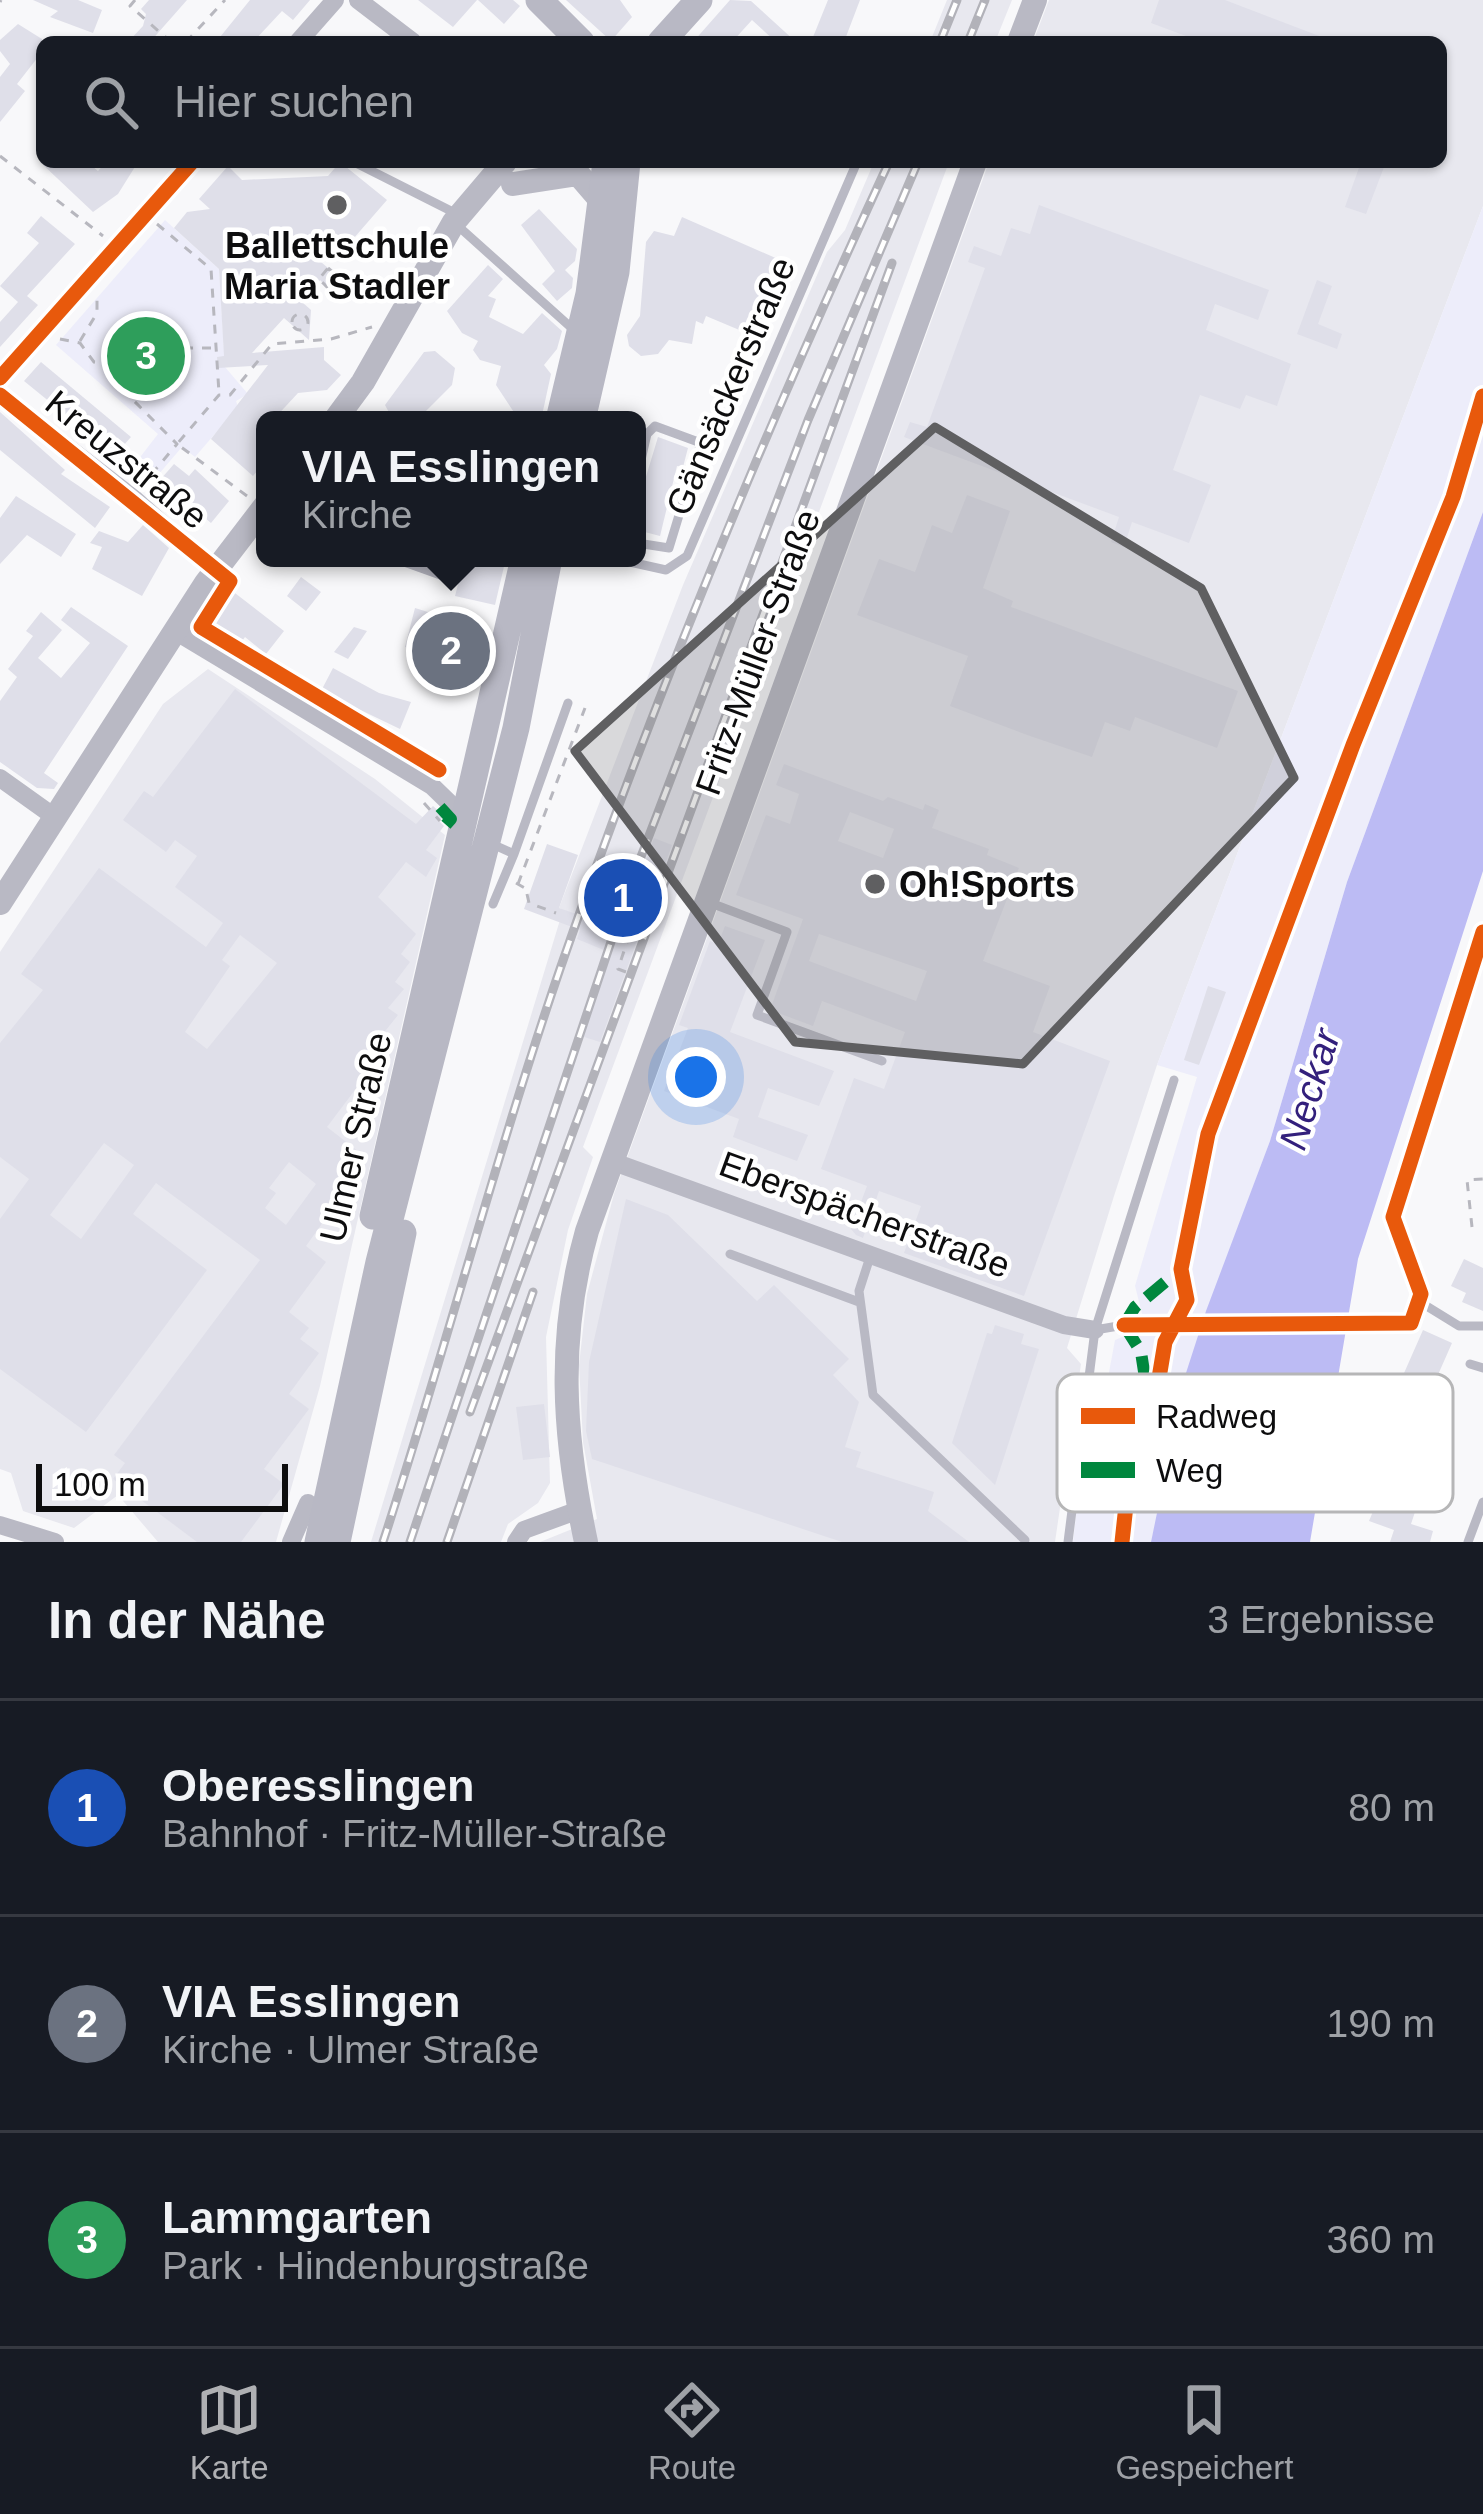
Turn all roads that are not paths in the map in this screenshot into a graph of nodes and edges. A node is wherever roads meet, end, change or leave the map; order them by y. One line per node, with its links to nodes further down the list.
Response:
1 (335, 0): 6 (street)
2 (358, 0): 7 (street)
3 (538, 0): 8 (main road)
4 (699, 0): 9 (main road)
5 (1035, 0): 10 (street)
6 (303, 36)
7 (404, 36)
8 (575, 36)
9 (666, 36)
10 (1021, 36)
11 (187, 168): 24 (street)
12 (365, 168): 21 (lane)
13 (506, 168): 21 (street)
14 (516, 168): 20 (street)
15 (606, 168): 20 (main road)
16 (626, 168): 22 (main road)
17 (644, 168): 22 (main road)
18 (854, 168): 32 (lane, Gänsäckerstraße)
19 (973, 168): 46 (street, Fritz-Müller-Straße)
20 (603, 203): 23 (main road)
21 (457, 218): 23 (lane); 26 (street)
22 (616, 272): 28 (main road)
23 (580, 335): 27 (main road)
24 (0, 378)
25 (0, 395): 36 (street, Kreuzstraße)
26 (341, 411)
27 (561, 411)
28 (584, 411)
29 (646, 431): 31 (lane)
30 (256, 505): 36 (street)
31 (646, 545)
32 (646, 566)
33 (418, 567): 37 (lane)
34 (522, 567): 41 (main road, Ulmer Straße)
35 (547, 567): 44 (main road, Ulmer Straße)
36 (215, 571): 38 (street)
37 (446, 577)
38 (175, 631): 42 (street); 43 (street)
39 (568, 704): 45 (lane)
40 (0, 778): 42 (street)
41 (472, 787): 43 (main road, Ulmer Straße); 44 (main road, Ulmer Straße)
42 (56, 818): 47 (street)
43 (454, 820): 64 (main road, Ulmer Straße)
44 (487, 842): 45 (lane); 51 (main road, Ulmer Straße)
45 (514, 854): 48 (lane)
46 (702, 900): 49 (lane); 52 (street, Fritz-Müller-Straße)
47 (0, 903)
48 (494, 904)
49 (882, 1061)
50 (1174, 1080): 59 (lane)
51 (412, 1139): 72 (main road, Ulmer Straße); 73 (main road)
52 (610, 1165): 54 (street, Eberspächerstraße); 65 (street)
53 (730, 1254): 55 (lane)
54 (871, 1254): 55 (lane); 59 (street, Eberspächerstraße)
55 (859, 1302): 68 (lane)
56 (1411, 1323): 58 (lane)
57 (1124, 1324): 59 (lane)
58 (1483, 1326)
59 (1095, 1330): 62 (lane)
60 (1470, 1364): 61 (lane)
61 (1483, 1368)
62 (1089, 1374)
63 (1483, 1502): 77 (lane)
64 (308, 1503): 70 (street, Ulmer Straße); 71 (main road, Ulmer Straße)
65 (579, 1510): 74 (street); 75 (street)
66 (1072, 1512): 76 (lane)
67 (0, 1525): 69 (street)
68 (1024, 1540)
69 (55, 1542)
70 (291, 1542)
71 (301, 1542)
72 (318, 1542)
73 (337, 1542)
74 (516, 1542)
75 (586, 1542)
76 (1068, 1542)
77 (1468, 1542)

